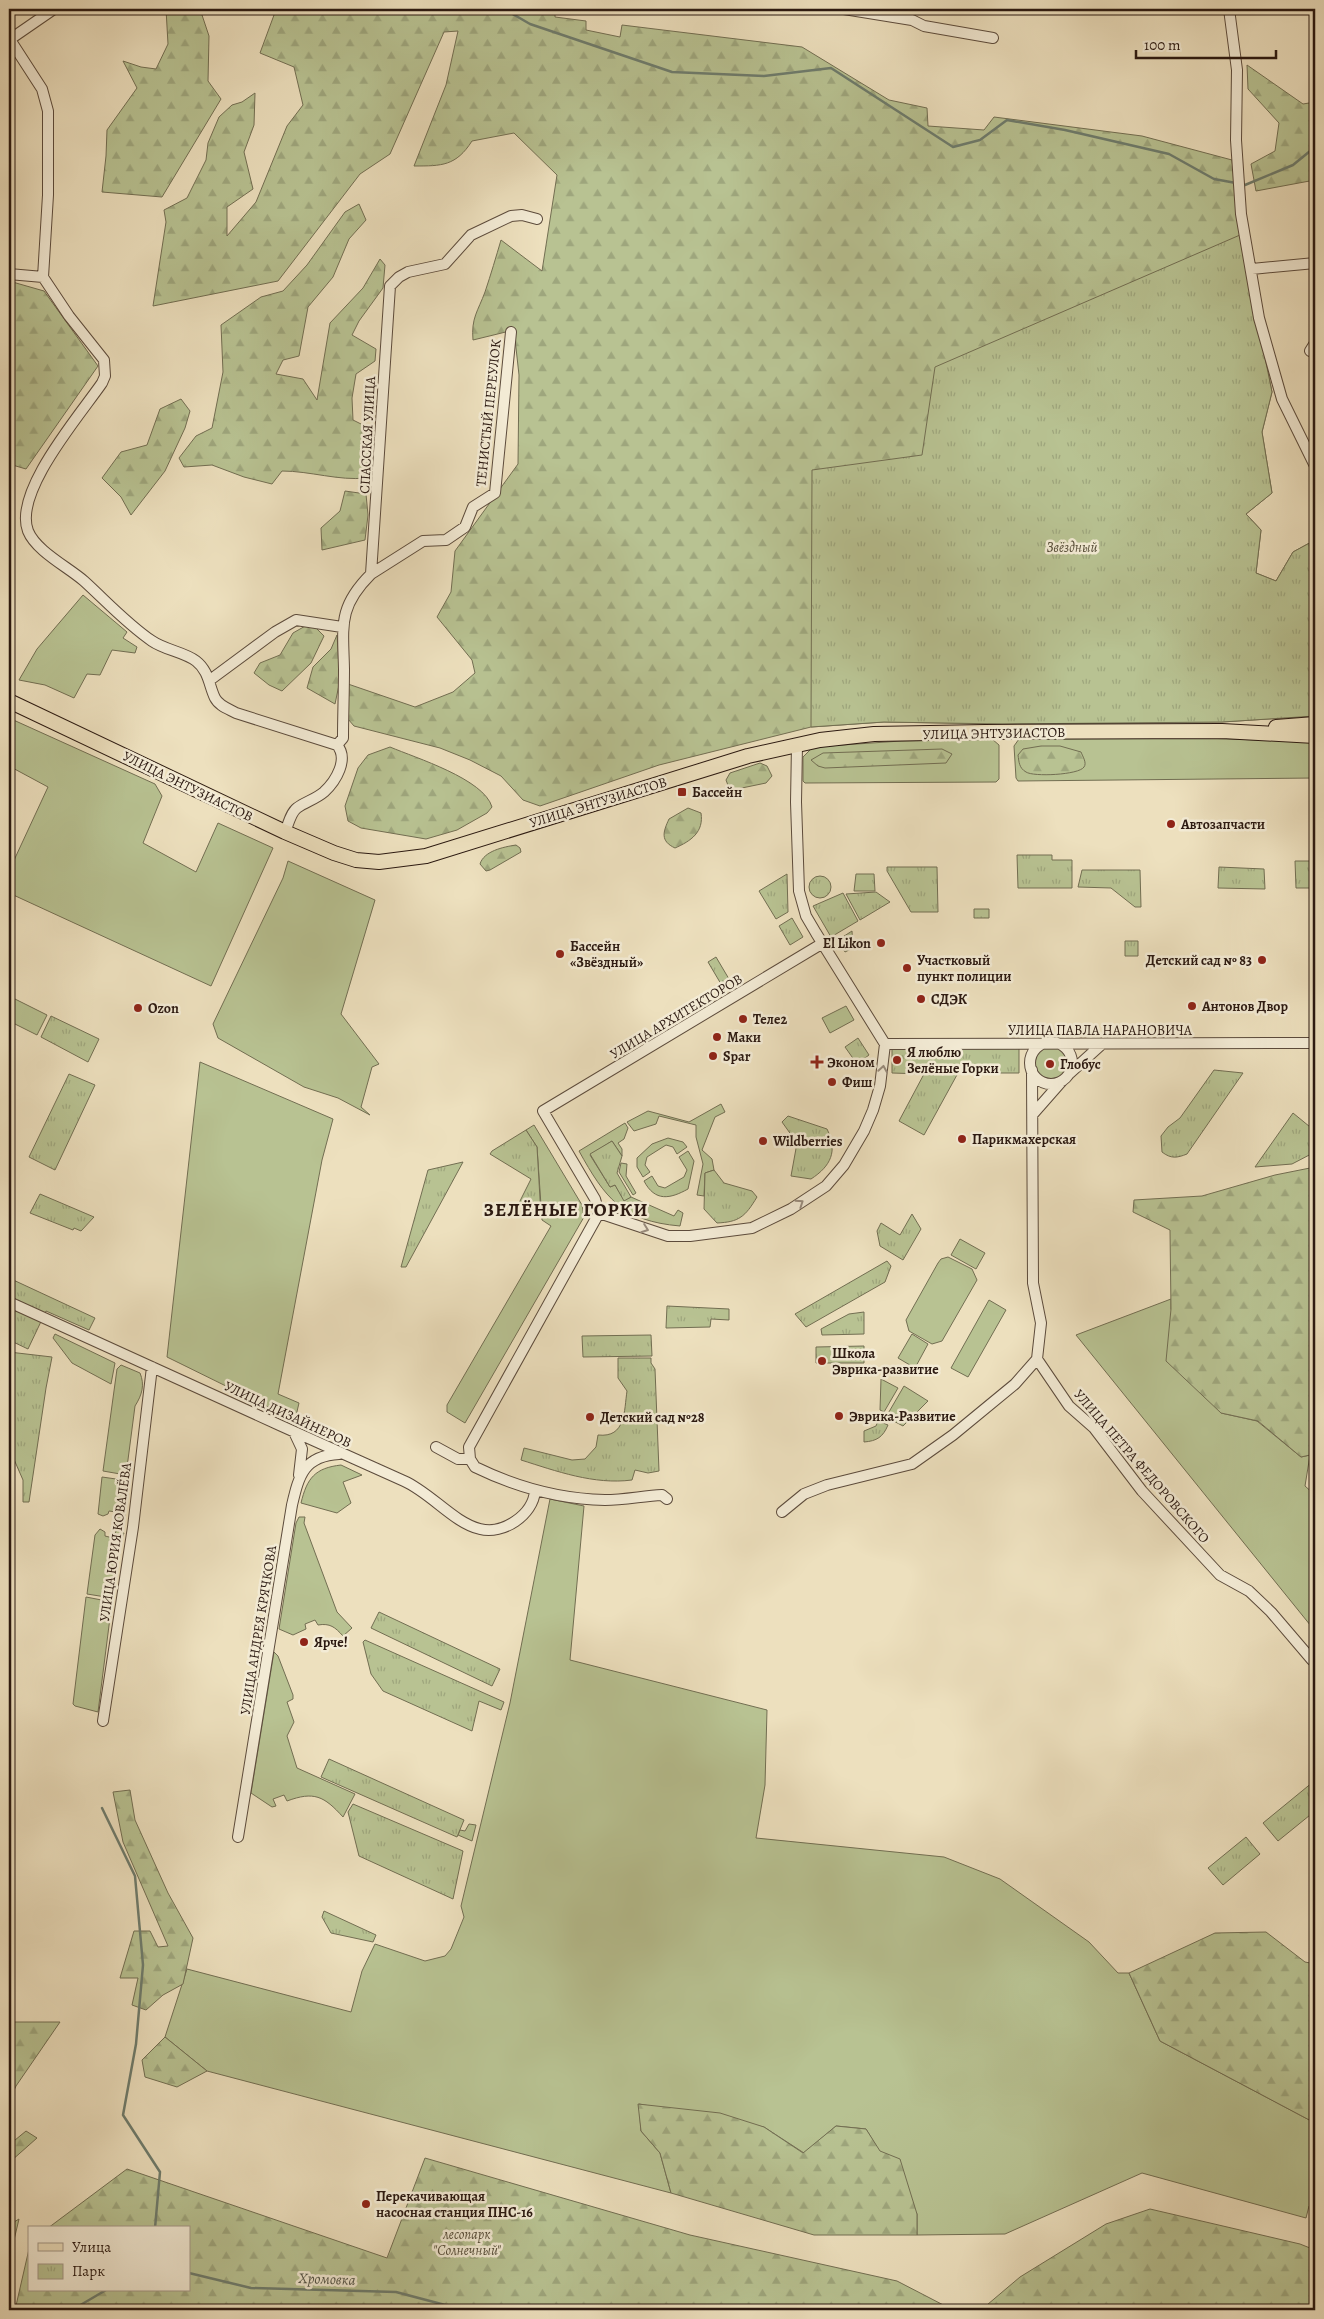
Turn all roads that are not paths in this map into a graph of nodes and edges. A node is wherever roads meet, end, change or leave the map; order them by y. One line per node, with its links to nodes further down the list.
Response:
1 (54, 9): 5 (street)
2 (844, 9): 4 (street)
3 (1229, 9): 8 (street)
4 (993, 38)
5 (9, 39): 10 (street)
6 (537, 219): 13 (street, СПАССКАЯ УЛИЦА)
7 (1315, 263): 8 (street)
8 (1252, 269): 12 (street)
9 (9, 274): 10 (street)
10 (43, 277): 15 (street)
11 (510, 332): 13 (street, ТЕНИСТЫЙ ПЕРЕУЛОК)
12 (1315, 466)
13 (371, 574): 14 (street)
14 (342, 627): 15 (street); 20 (street)
15 (210, 680): 20 (street)
16 (9, 701): 22 (main road, УЛИЦА ЭНТУЗИАСТОВ)
17 (1315, 724): 18 (main road, УЛИЦА ЭНТУЗИАСТОВ)
18 (1222, 731): 19 (main road, УЛИЦА ЭНТУЗИАСТОВ); 21 (main road, УЛИЦА ЭНТУЗИАСТОВ)
19 (1315, 736)
20 (338, 745): 22 (street)
21 (797, 745): 22 (main road, УЛИЦА ЭНТУЗИАСТОВ); 23 (street)
22 (285, 832)
23 (823, 943): 27 (street); 33 (street, УЛИЦА АРХИТЕКТОРОВ)
24 (1033, 1043): 25 (street, УЛИЦА ПАВЛА НАРАНОВИЧА); 27 (street, УЛИЦА ПАВЛА НАРАНОВИЧА); 29 (street)
25 (1051, 1043): 28 (street, УЛИЦА ПАВЛА НАРАНОВИЧА); 29 (street); 31 (street)
26 (1315, 1043): 28 (street, УЛИЦА ПАВЛА НАРАНОВИЧА)
27 (885, 1044): 33 (street, one-way to 27)
28 (1102, 1044): 31 (street)
29 (1032, 1056): 30 (street)
30 (1032, 1070): 31 (street); 32 (street)
31 (1065, 1078): 32 (street)
32 (1033, 1114): 35 (street)
33 (599, 1213): 40 (street)
34 (9, 1302): 36 (street, УЛИЦА ДИЗАЙНЕРОВ)
35 (1037, 1360): 44 (street); 45 (street, УЛИЦА ПЕТРА ФЕДОРОВСКОГО)
36 (152, 1367): 37 (street, УЛИЦА ДИЗАЙНЕРОВ); 46 (street, УЛИЦА ЮРИЯ КОВАЛЁВА)
37 (293, 1431): 39 (street, УЛИЦА ДИЗАЙНЕРОВ); 41 (street, УЛИЦА АНДРЕЯ КРЯЧКОВА)
38 (436, 1447): 40 (street)
39 (340, 1454): 41 (street); 42 (street, УЛИЦА ДИЗАЙНЕРОВ)
40 (470, 1459): 42 (street)
41 (298, 1478): 47 (street, УЛИЦА АНДРЕЯ КРЯЧКОВА)
42 (535, 1491): 43 (street)
43 (667, 1499)
44 (782, 1512)
45 (1312, 1660)
46 (103, 1721)
47 (238, 1837)

